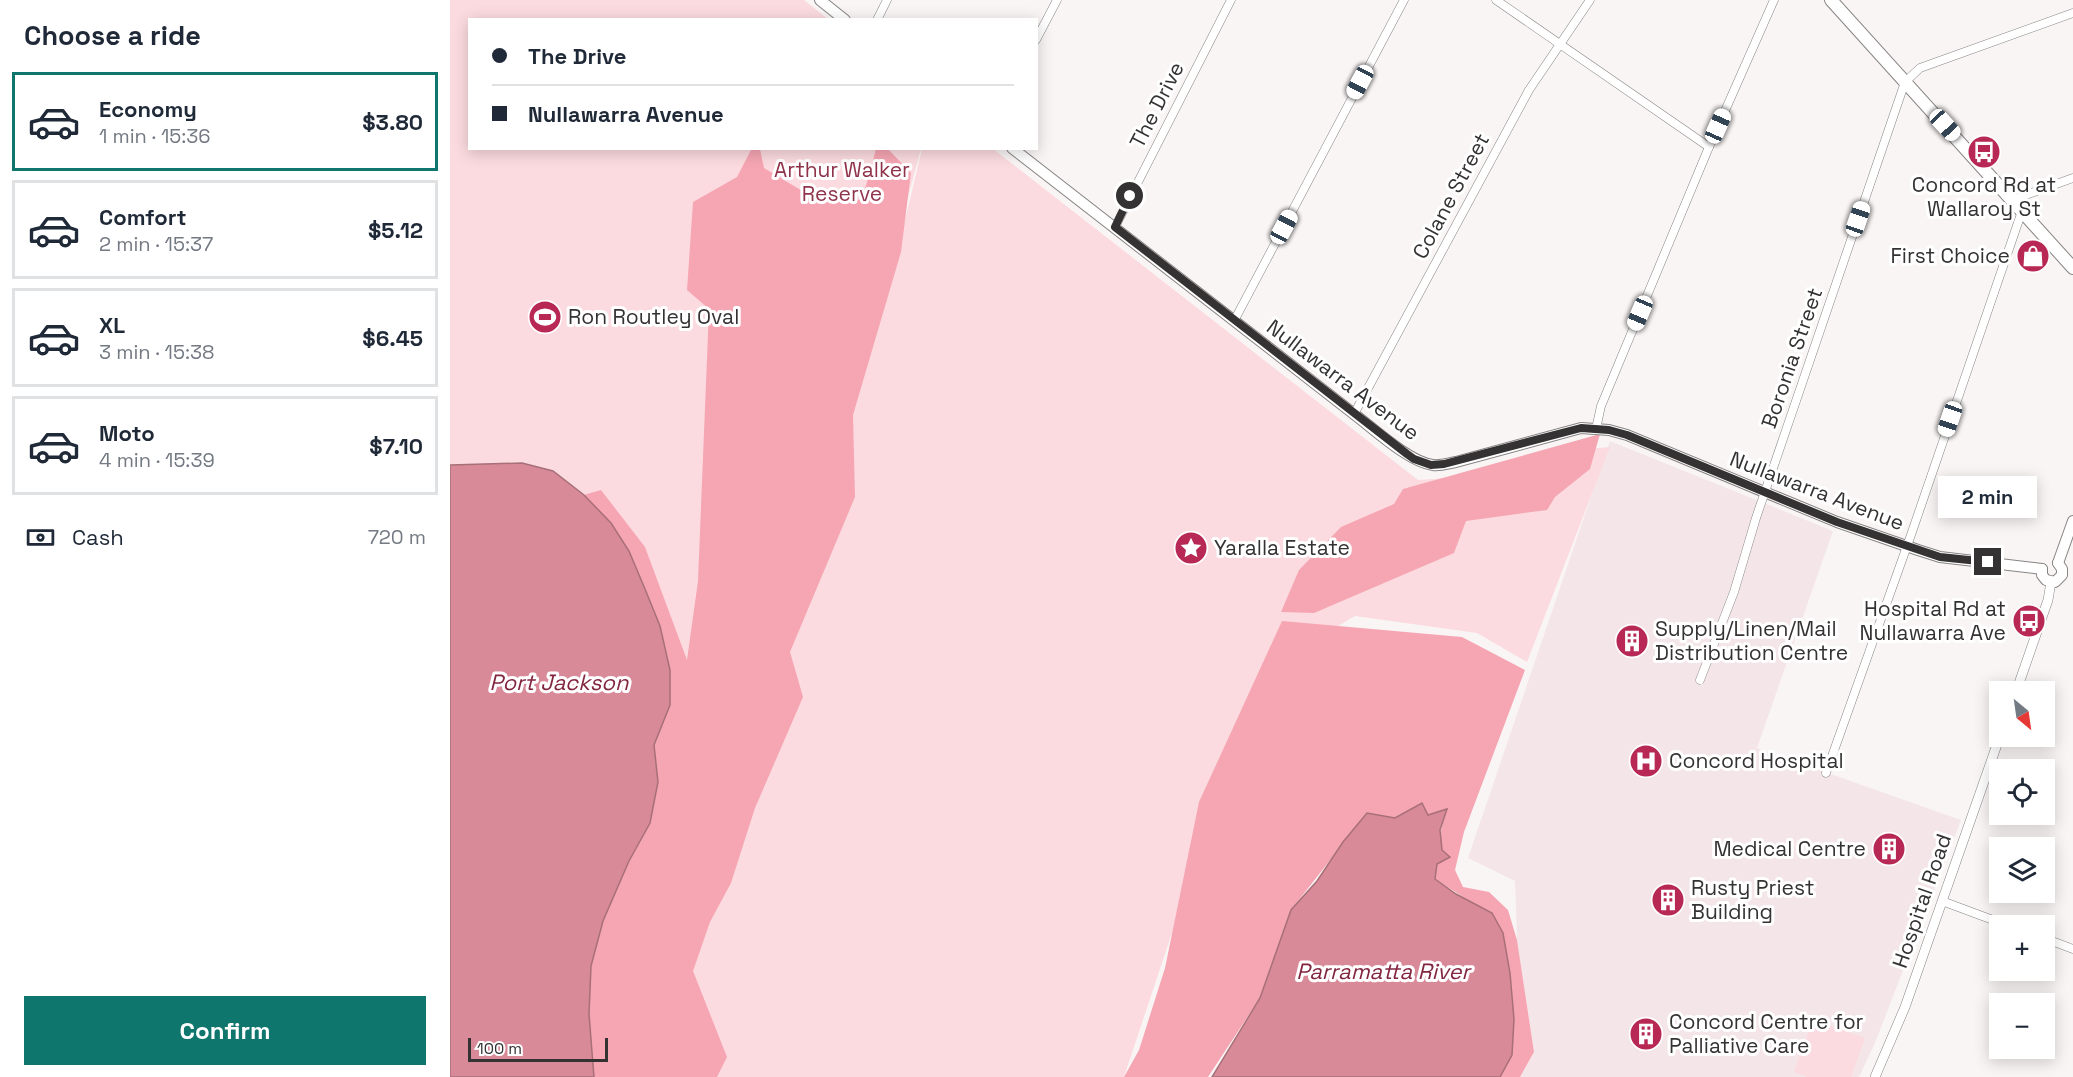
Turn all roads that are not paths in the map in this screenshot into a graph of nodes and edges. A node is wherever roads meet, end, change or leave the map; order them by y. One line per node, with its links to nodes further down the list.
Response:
1 (820, 0): 11 (main road)
2 (887, 0): 12 (street)
3 (1057, 0): 13 (street)
4 (1231, 0): 21 (street, The Drive)
5 (1404, 0): 23 (street)
6 (1496, 0): 14 (street)
7 (1590, 0): 14 (street, Colane Street)
8 (1774, 0): 16 (street)
9 (1832, 0): 15 (main road)
10 (2073, 13): 15 (street)
11 (842, 18)
12 (878, 18)
13 (1038, 36)
14 (1559, 44): 16 (street); 24 (street, Colane Street)
15 (1905, 82): 19 (main road); 26 (street, Boronia Street)
16 (1709, 147): 25 (street)
17 (1015, 150): 21 (main road, Nullawarra Avenue)
18 (2073, 178): 19 (street)
19 (2012, 200): 20 (main road)
20 (2022, 211): 22 (main road); 28 (street)
21 (1115, 227): 23 (main road, Nullawarra Avenue)
22 (2073, 268)
23 (1234, 321): 24 (main road, Nullawarra Avenue)
24 (1354, 414): 25 (main road, Nullawarra Avenue)
25 (1596, 429): 26 (main road, Nullawarra Avenue)
26 (1765, 492): 28 (main road, Nullawarra Avenue); 32 (street, Boronia Street)
27 (2073, 521): 29 (main road)
28 (1907, 546): 30 (main road, Nullawarra Avenue); 35 (street)
29 (2058, 563): 30 (main road); 31 (main road)
30 (2042, 569): 31 (main road)
31 (2051, 582): 33 (street)
32 (1700, 680)
33 (2020, 681)
34 (1996, 747): 36 (street, Hospital Road)
35 (1826, 773)
36 (1942, 902): 37 (street); 40 (street, Hospital Road)
37 (1989, 919)
38 (2055, 942): 39 (street)
39 (2073, 949)
40 (1875, 1077)

